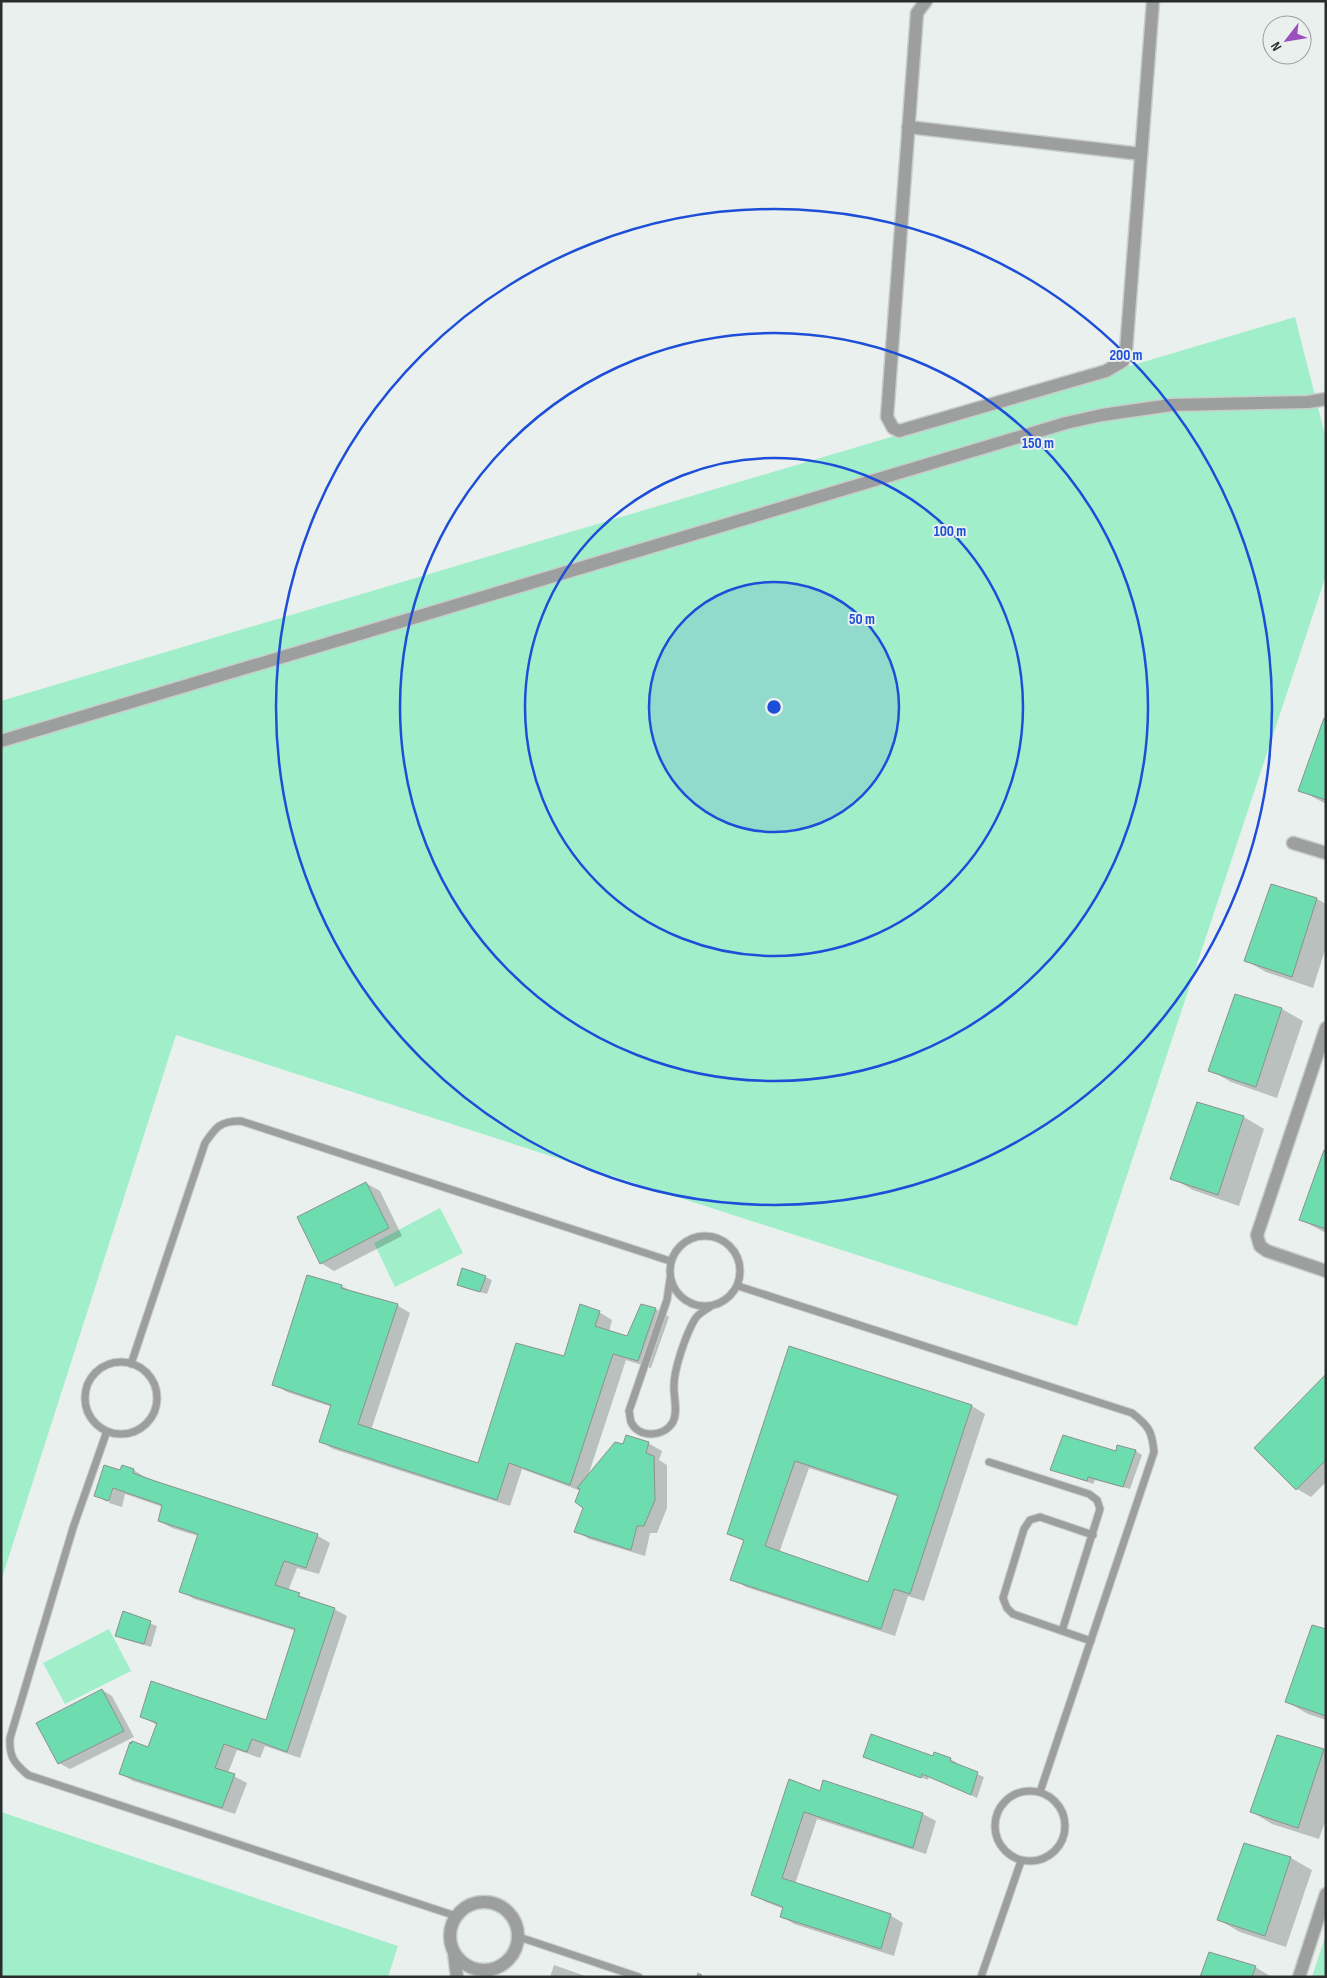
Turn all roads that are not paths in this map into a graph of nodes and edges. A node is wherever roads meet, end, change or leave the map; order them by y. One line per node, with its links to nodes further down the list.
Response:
1 (926, 1): 3 (street)
2 (1153, 1): 4 (street)
3 (908, 127): 4 (street); 4 (street)
4 (1141, 154)
5 (1326, 399): 6 (street)
6 (1, 741)
7 (1292, 843): 8 (street)
8 (1326, 853)
9 (1326, 1028): 11 (street)
10 (670, 1261): 12 (lane); 13 (lane); 15 (lane)
11 (1326, 1271)
12 (670, 1279): 14 (lane); 14 (lane)
13 (738, 1286): 14 (lane); 20 (lane)
14 (710, 1307)
15 (131, 1364): 16 (lane); 16 (lane)
16 (107, 1431): 24 (lane)
17 (989, 1462): 18 (lane)
18 (1092, 1535): 19 (lane); 19 (lane)
19 (1062, 1630): 20 (lane)
20 (1091, 1640): 21 (lane)
21 (1040, 1792): 22 (lane); 22 (lane)
22 (1021, 1861): 31 (lane)
23 (1326, 1894): 32 (street)
24 (456, 1916): 25 (street); 26 (street)
25 (519, 1937): 27 (street); 30 (lane)
26 (453, 1951): 27 (street); 29 (street)
27 (504, 1964): 28 (street)
28 (488, 1976)
29 (457, 1977)
30 (639, 1977)
31 (980, 1977)
32 (1299, 1977)

